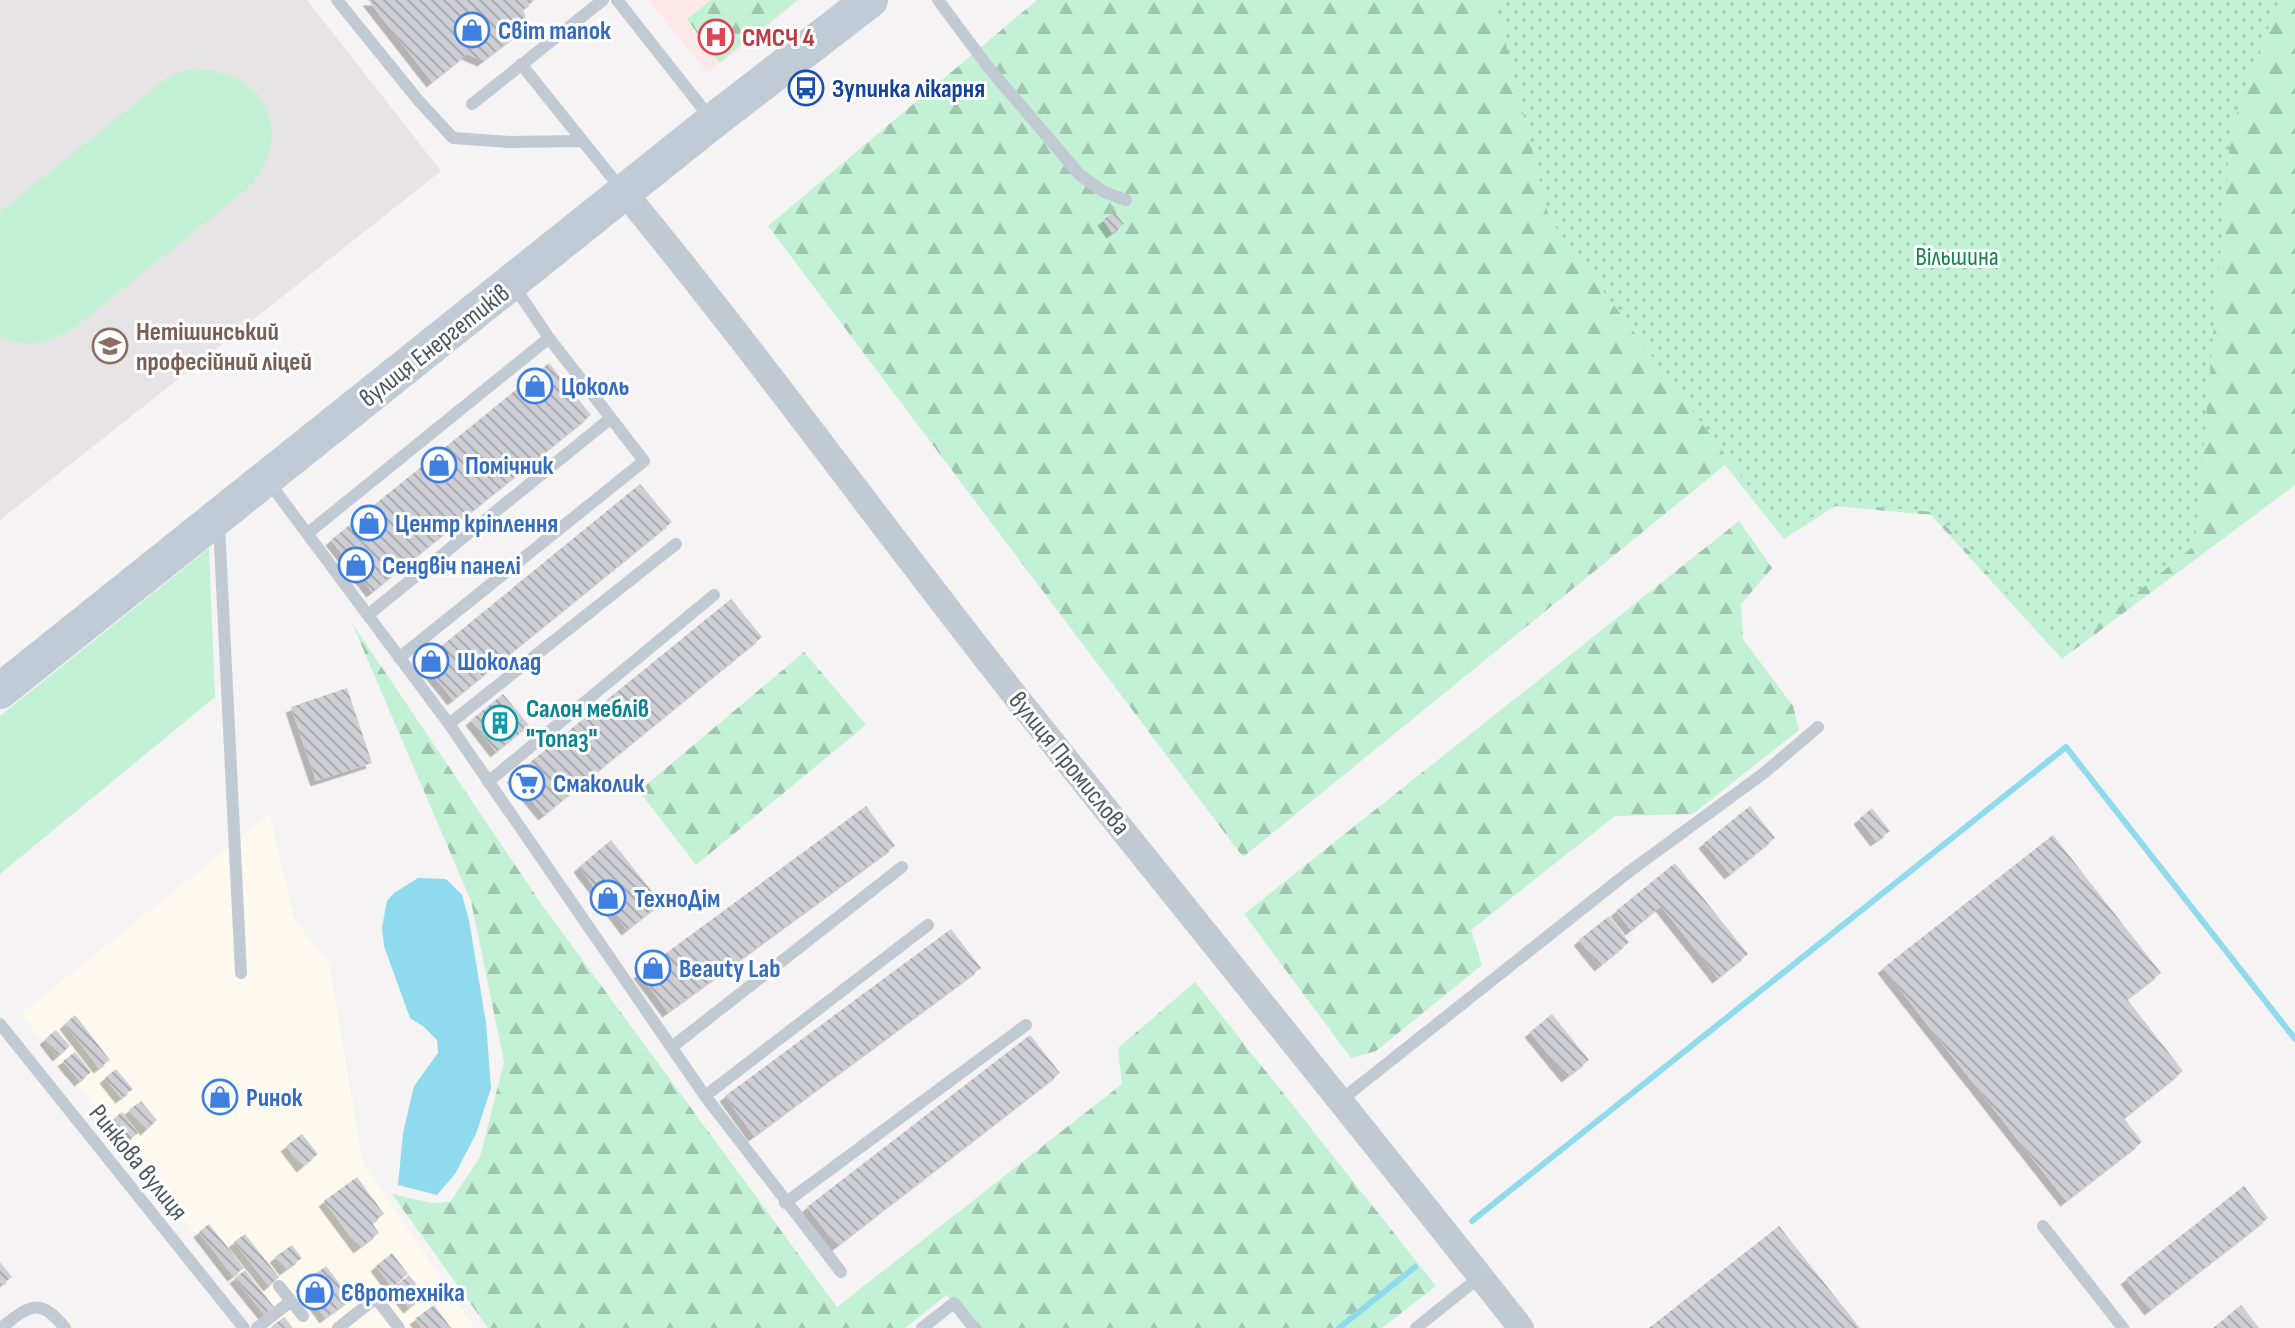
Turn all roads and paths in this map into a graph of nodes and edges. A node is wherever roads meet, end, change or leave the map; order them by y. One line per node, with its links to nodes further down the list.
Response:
1 (337, 0): 9 (lane)
2 (603, 0): 6 (lane)
3 (617, 0): 8 (lane)
4 (870, 0): 8 (main road, вулиця Енергетиків)
5 (938, 0): 11 (lane)
6 (521, 64): 7 (lane); 9 (lane)
7 (472, 104)
8 (713, 121): 10 (main road, вулиця Енергетиків)
9 (582, 141): 10 (lane)
10 (624, 192): 12 (main road, вулиця Енергетиків); 33 (street, вулиця Промислова)
11 (1126, 200)
12 (512, 283): 13 (lane); 15 (main road, вулиця Енергетиків)
13 (549, 338): 14 (lane); 17 (lane)
14 (611, 418): 20 (lane); 21 (lane)
15 (266, 478): 16 (main road, вулиця Енергетиків); 17 (lane)
16 (218, 517): 22 (main road, вулиця Енергетиків); 28 (lane)
17 (308, 533): 20 (lane)
18 (676, 544): 23 (lane)
19 (714, 595): 25 (lane)
20 (369, 614): 21 (lane)
21 (399, 658): 23 (lane)
22 (0, 691)
23 (449, 724): 25 (lane)
24 (1818, 727): 33 (lane)
25 (488, 782): 31 (lane)
26 (902, 867): 31 (lane)
27 (928, 925): 32 (lane)
28 (241, 973)
29 (1026, 1025): 34 (lane)
30 (2, 1031): 41 (lane, Ринкова вулиця)
31 (672, 1047): 32 (lane)
32 (705, 1096): 34 (lane)
33 (1341, 1100): 37 (street, вулиця Промислова)
34 (785, 1203): 36 (lane)
35 (2043, 1226): 51 (lane)
36 (841, 1272)
37 (1481, 1276): 49 (lane); 50 (street, вулиця Промислова)
38 (279, 1286): 39 (lane)
39 (291, 1301): 40 (lane); 44 (lane)
40 (303, 1316)
41 (236, 1325)
42 (1, 1328): 43 (lane)
43 (65, 1328)
44 (257, 1328)
45 (338, 1328): 46 (lane)
46 (399, 1328)
47 (922, 1328): 48 (lane)
48 (974, 1328)
49 (1416, 1328)
50 (1521, 1328)
51 (2123, 1328)

